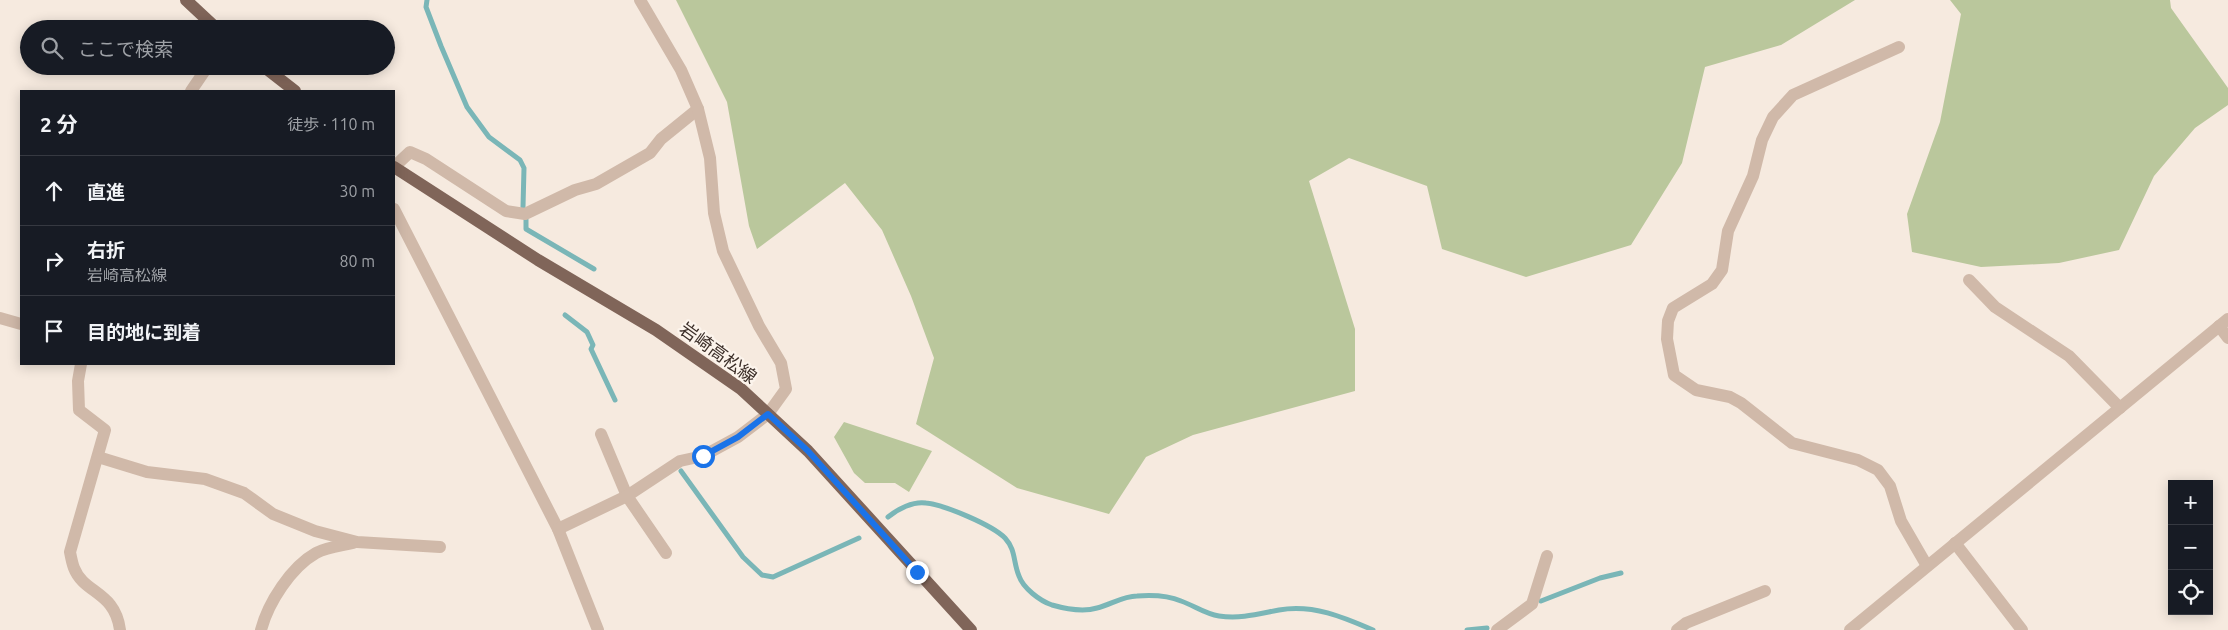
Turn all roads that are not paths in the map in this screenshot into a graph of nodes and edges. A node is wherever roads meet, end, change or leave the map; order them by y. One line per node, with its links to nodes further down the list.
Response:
1 (186, 0): 3 (main road)
2 (640, 0): 9 (street)
3 (207, 20)
4 (1899, 46): 30 (street)
5 (202, 75): 7 (street)
6 (275, 75): 8 (main road)
7 (192, 90)
8 (294, 90)
9 (698, 110): 10 (street); 20 (street)
10 (395, 166)
11 (395, 168): 20 (main road, 岩崎高松線)
12 (395, 211): 24 (street)
13 (1969, 280): 19 (street)
14 (0, 318): 16 (street)
15 (2223, 323): 17 (street); 19 (street)
16 (20, 324)
17 (2228, 338)
18 (81, 365): 22 (street)
19 (2120, 408): 26 (street)
20 (768, 414): 23 (street); 35 (main road, 岩崎高松線)
21 (601, 434): 23 (street)
22 (98, 457): 25 (street); 32 (street)
23 (627, 496): 24 (street); 28 (street)
24 (558, 529): 34 (street)
25 (357, 542): 27 (street); 33 (street)
26 (1955, 543): 30 (street); 39 (street)
27 (440, 548)
28 (666, 553)
29 (1547, 556): 36 (street)
30 (1928, 566): 38 (street)
31 (1765, 591): 37 (street)
32 (120, 630)
33 (261, 630)
34 (598, 630)
35 (971, 630)
36 (1498, 630)
37 (1677, 630)
38 (1850, 630)
39 (2022, 630)

